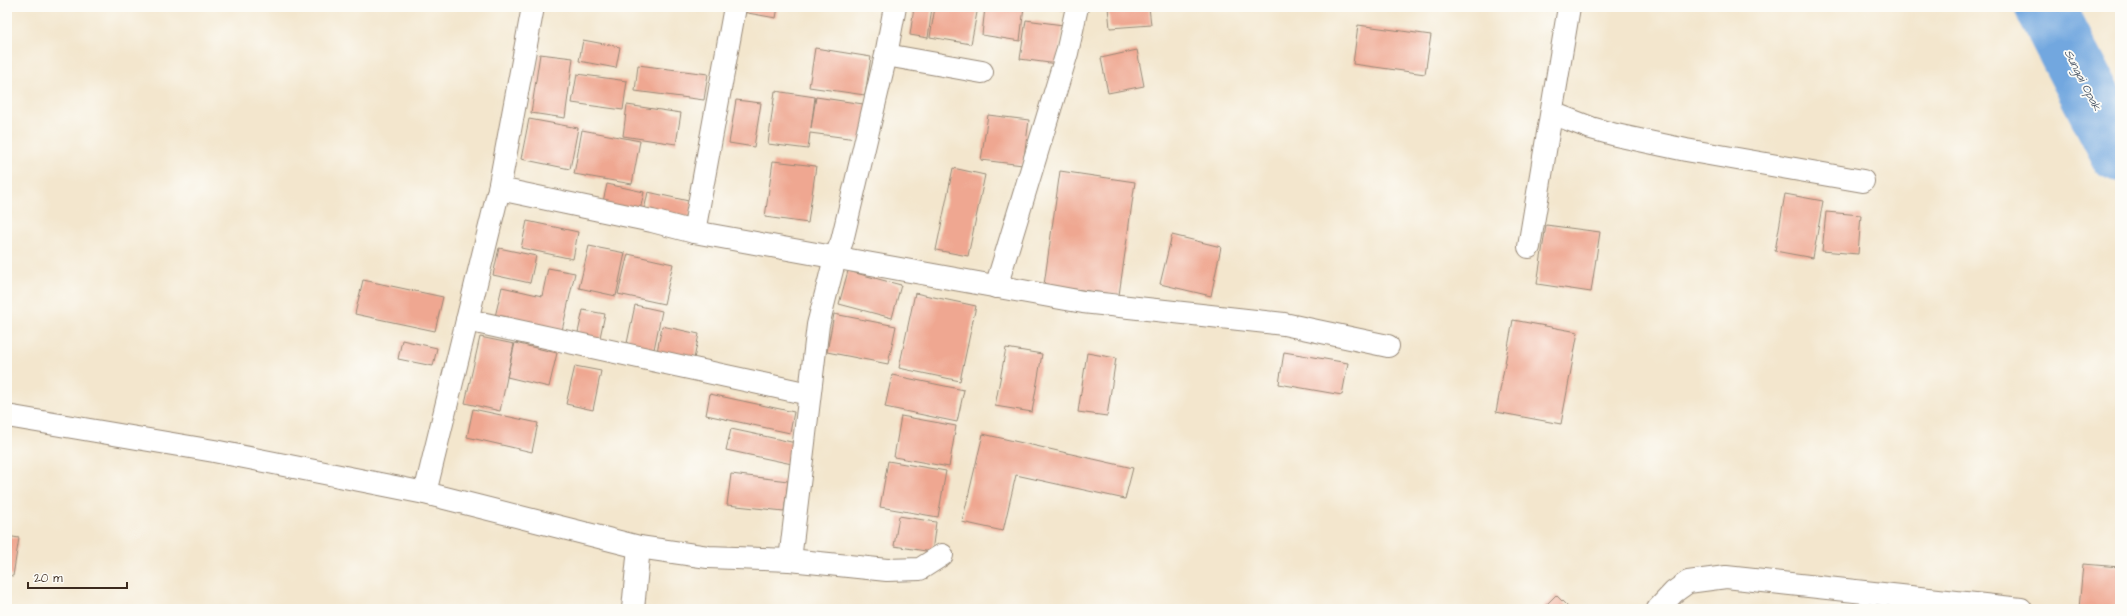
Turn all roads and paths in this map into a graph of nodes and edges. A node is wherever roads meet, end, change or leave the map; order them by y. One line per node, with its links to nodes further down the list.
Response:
1 (533, 7): 10 (street)
2 (735, 7): 11 (street)
3 (895, 7): 6 (street)
4 (1077, 7): 14 (street)
5 (1569, 7): 8 (street)
6 (886, 55): 7 (street); 13 (street)
7 (982, 72)
8 (1552, 113): 9 (street); 12 (street)
9 (1863, 181)
10 (498, 189): 11 (street); 15 (street)
11 (694, 232): 13 (street)
12 (1529, 247)
13 (835, 258): 14 (street); 17 (street)
14 (996, 287): 16 (street)
15 (467, 320): 17 (street); 19 (street)
16 (1388, 346)
17 (809, 394): 22 (street)
18 (7, 416): 19 (street)
19 (425, 493): 20 (street)
20 (639, 547): 22 (street); 23 (street)
21 (942, 555): 22 (street)
22 (790, 560)
23 (633, 609)
24 (1658, 609): 25 (street)
25 (2020, 609)

